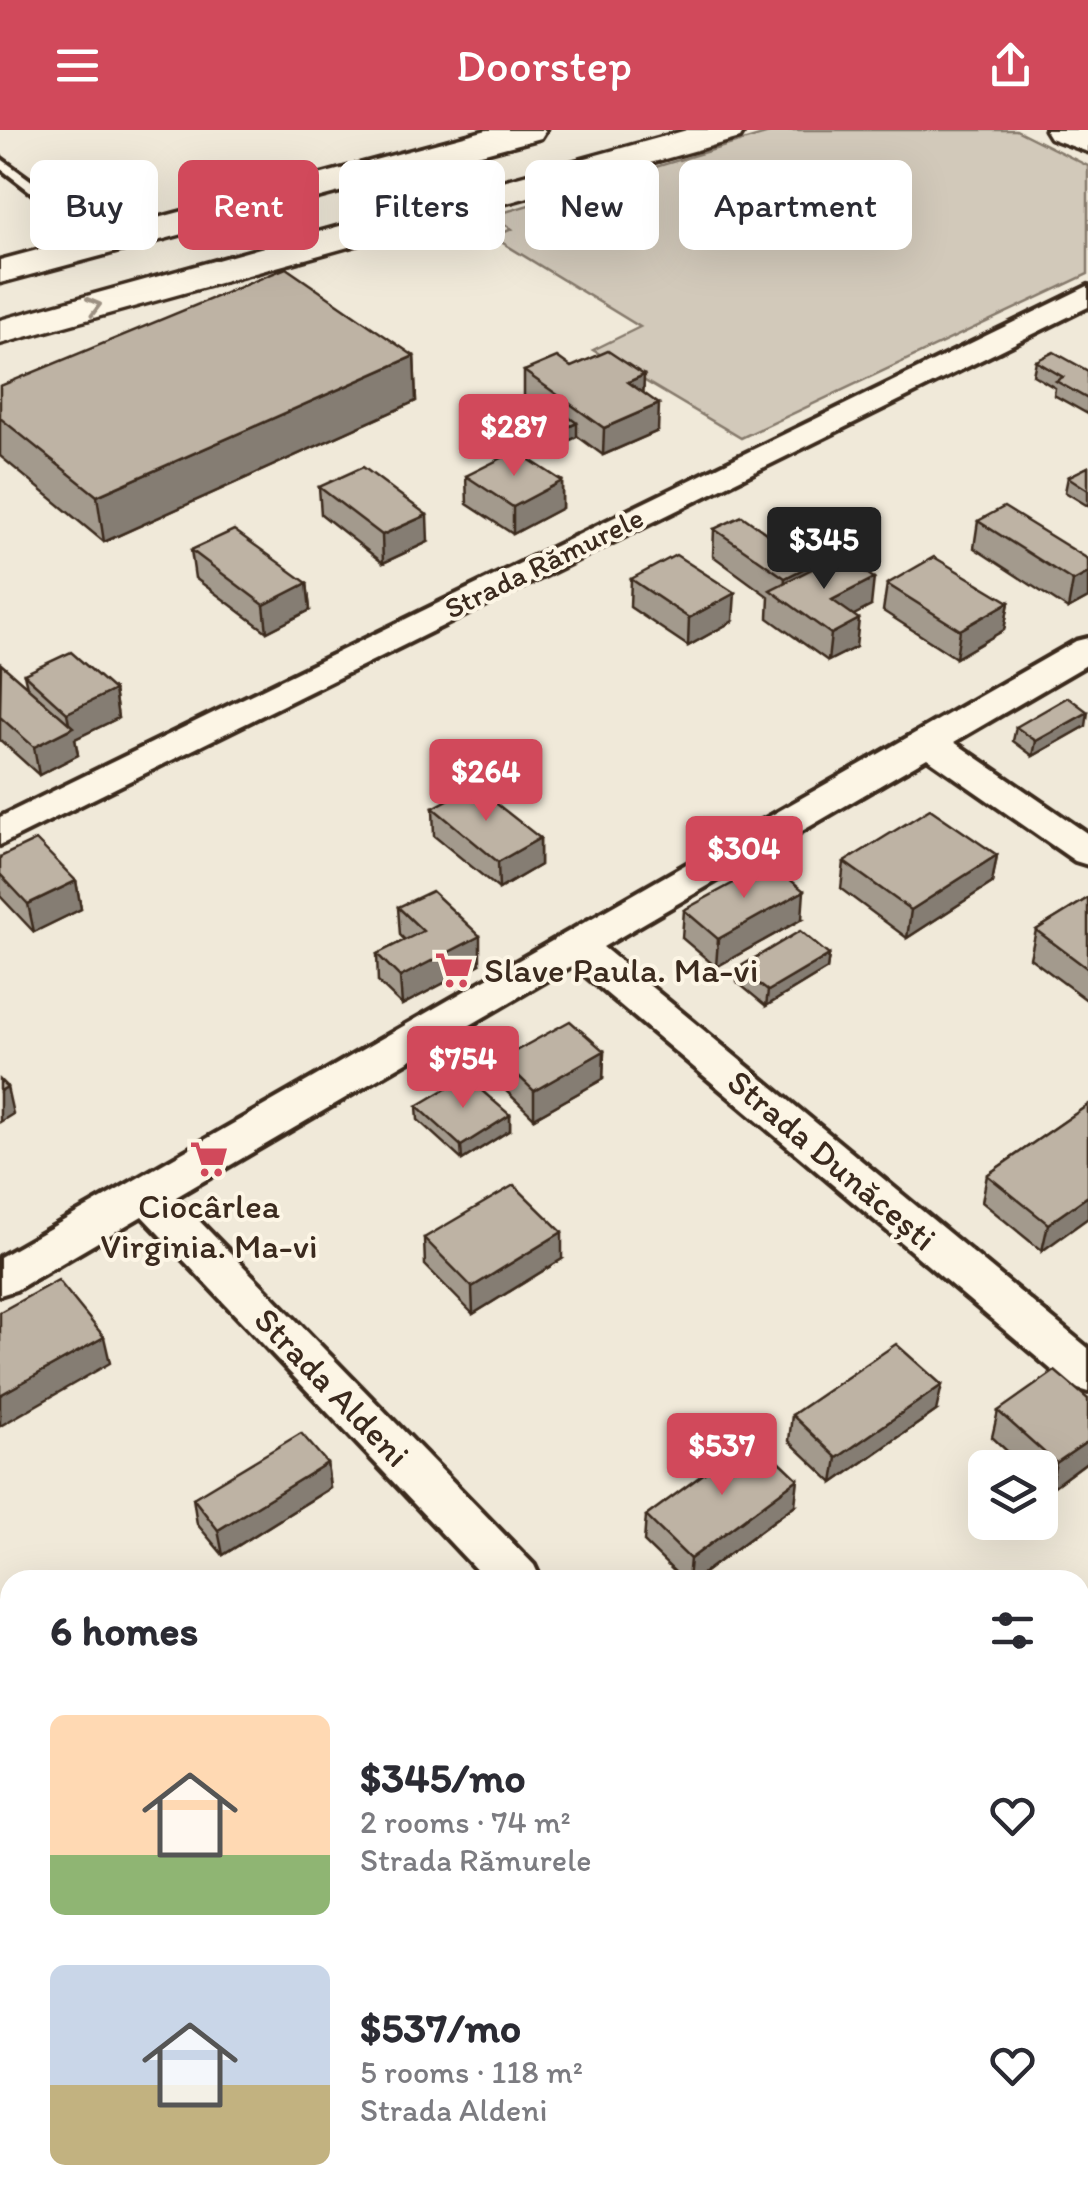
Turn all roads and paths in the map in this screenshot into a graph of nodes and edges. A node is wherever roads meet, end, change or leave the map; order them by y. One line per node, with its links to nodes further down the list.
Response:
1 (409, 130): 9 (main road)
2 (528, 130): 12 (main road)
3 (623, 130): 14 (main road)
4 (728, 130): 15 (main road, one-way to 4)
5 (1062, 130): 6 (main road)
6 (1088, 141)
7 (0, 162): 8 (lane)
8 (30, 185)
9 (158, 197)
10 (30, 232): 11 (main road)
11 (0, 240)
12 (0, 272)
13 (1088, 295): 18 (street, Strada Rămurele)
14 (0, 301)
15 (0, 332)
16 (1088, 649): 17 (street)
17 (928, 742): 19 (street); 20 (street)
18 (0, 832)
19 (1088, 852)
20 (575, 946): 21 (street); 23 (street, Strada Dunăcești)
21 (146, 1193): 22 (street); 24 (street, Strada Aldeni)
22 (0, 1278)
23 (1088, 1374)
24 (507, 1570)

